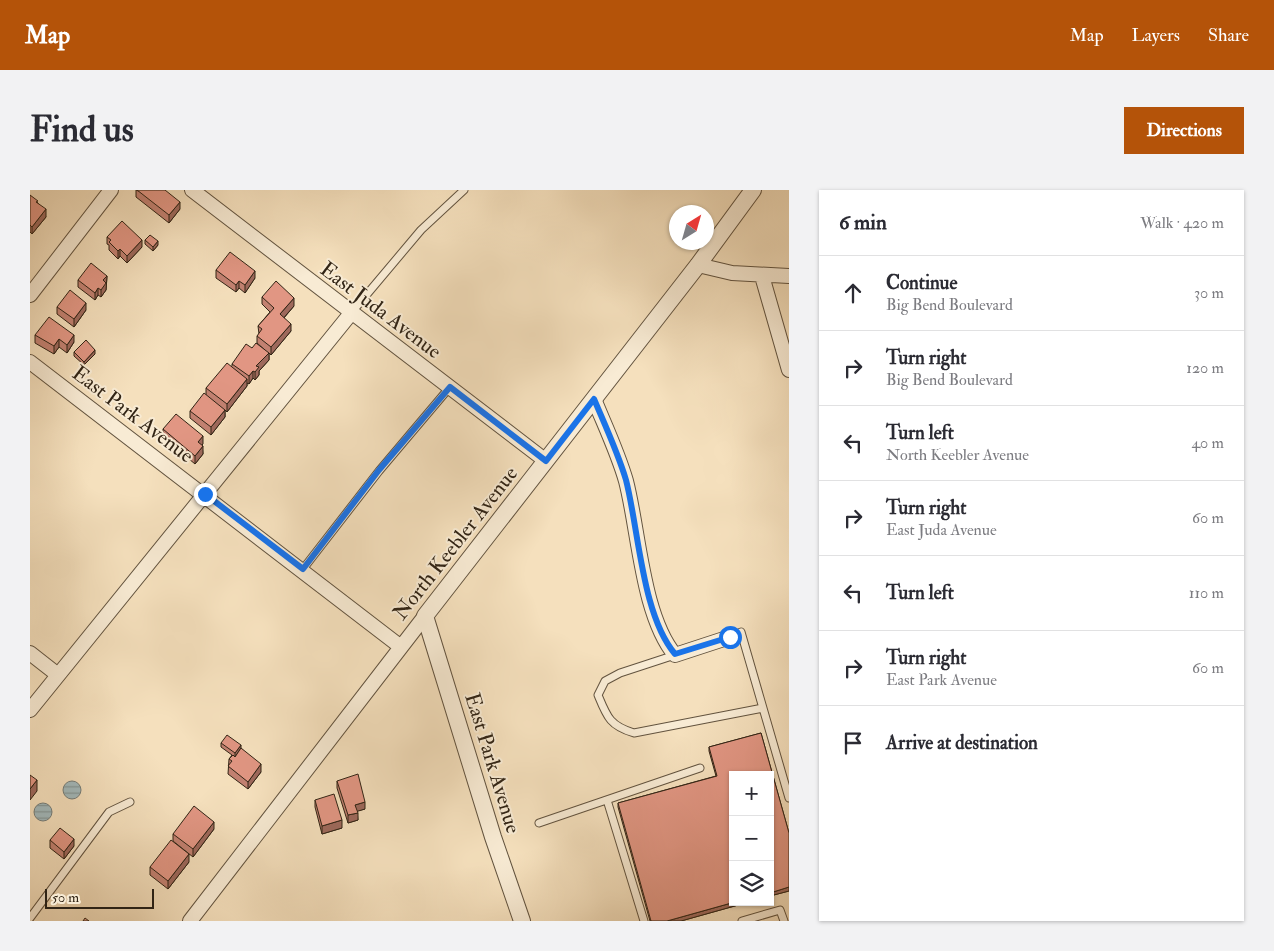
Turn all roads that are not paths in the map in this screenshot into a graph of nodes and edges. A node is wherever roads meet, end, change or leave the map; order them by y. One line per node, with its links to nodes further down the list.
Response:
1 (111, 190): 8 (street)
2 (192, 190): 9 (street, East Juda Avenue)
3 (464, 190): 9 (lane)
4 (753, 190): 5 (street, North Keebler Avenue)
5 (698, 265): 6 (street); 13 (street, North Keebler Avenue)
6 (762, 276): 7 (street); 11 (street)
7 (789, 276)
8 (30, 295)
9 (352, 312): 12 (street, East Juda Avenue); 15 (street)
10 (30, 362): 15 (street, East Park Avenue)
11 (789, 370)
12 (450, 387): 14 (street, East Juda Avenue); 16 (lane)
13 (594, 399): 14 (street, North Keebler Avenue); 21 (street)
14 (546, 461): 17 (street, North Keebler Avenue)
15 (205, 494): 16 (street, East Park Avenue); 22 (street)
16 (303, 569): 19 (street, East Park Avenue)
17 (425, 616): 19 (street, North Keebler Avenue); 32 (street, East Park Avenue)
18 (730, 637): 21 (street); 23 (lane)
19 (402, 647): 31 (street, North Keebler Avenue)
20 (30, 654): 22 (street)
21 (675, 654): 23 (lane)
22 (58, 675): 24 (street)
23 (763, 708): 26 (lane)
24 (30, 710)
25 (700, 768): 27 (lane)
26 (789, 798)
27 (607, 800): 29 (lane); 33 (lane)
28 (130, 802): 30 (lane)
29 (539, 823)
30 (30, 918)
31 (190, 921)
32 (522, 921)
33 (644, 921)
34 (742, 921): 35 (lane)
35 (784, 921)

